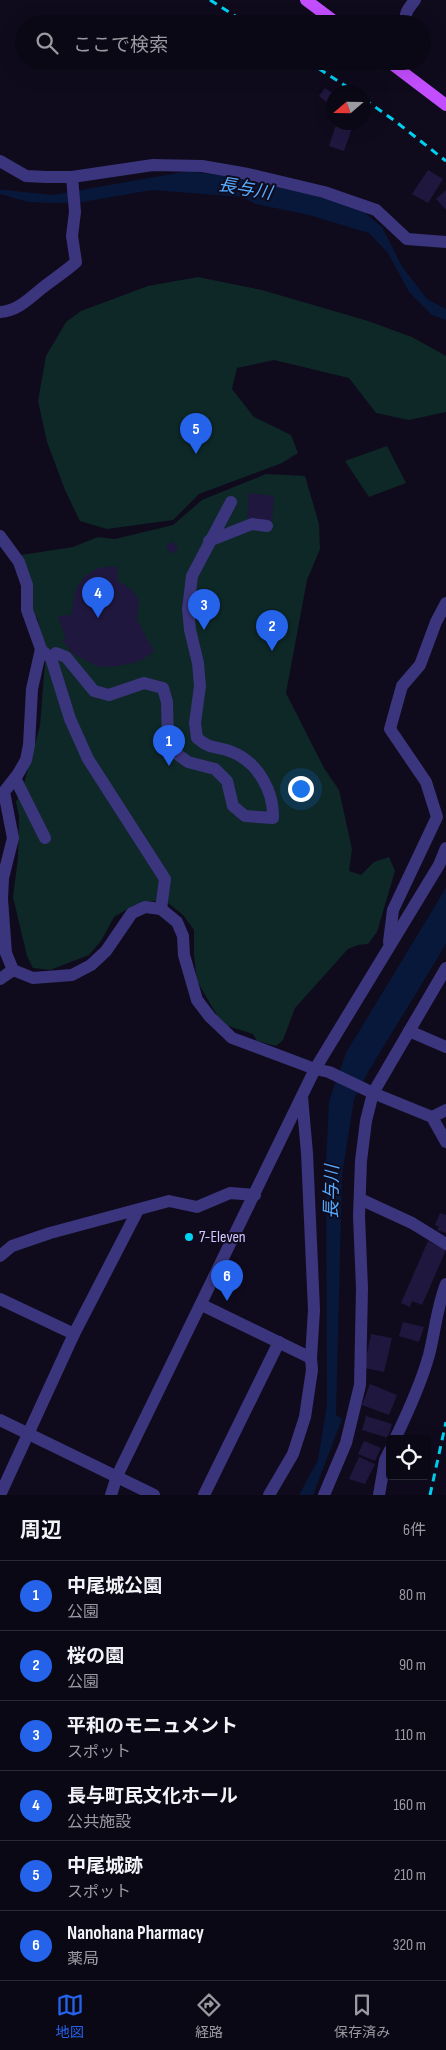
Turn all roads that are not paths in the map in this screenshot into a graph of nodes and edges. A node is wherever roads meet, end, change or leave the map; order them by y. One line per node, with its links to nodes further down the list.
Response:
1 (306, 0): 3 (main road)
2 (415, 0): 4 (street)
3 (326, 15)
4 (405, 15)
5 (404, 70): 6 (main road)
6 (446, 105)
7 (0, 161): 8 (street)
8 (73, 179): 9 (street); 10 (street)
9 (446, 242)
10 (0, 312)
11 (231, 502): 14 (street)
12 (267, 526): 14 (street)
13 (0, 536): 16 (street)
14 (209, 541): 16 (street)
15 (446, 603): 22 (street)
16 (46, 654): 17 (street); 21 (street)
17 (15, 778): 18 (street); 19 (street)
18 (2, 788): 24 (street)
19 (45, 838)
20 (446, 848): 22 (street)
21 (161, 909): 24 (street); 28 (street)
22 (389, 947): 28 (street)
23 (446, 968): 26 (street)
24 (14, 970): 25 (street)
25 (0, 979)
26 (409, 1031): 27 (street); 29 (street)
27 (446, 1047)
28 (315, 1069): 29 (street); 30 (street)
29 (373, 1093): 32 (street); 35 (street)
30 (302, 1097): 34 (street); 44 (street)
31 (446, 1110): 32 (street)
32 (432, 1117): 33 (street)
33 (446, 1142)
34 (255, 1195): 36 (street); 41 (street)
35 (360, 1199): 37 (street); 55 (street)
36 (138, 1210): 38 (street); 42 (street)
37 (446, 1244)
38 (0, 1256)
39 (446, 1284): 47 (street)
40 (0, 1299): 42 (street)
41 (202, 1305): 43 (street); 49 (street)
42 (74, 1334): 46 (street)
43 (279, 1342): 44 (street); 53 (street)
44 (311, 1358): 54 (street)
45 (0, 1420): 46 (street)
46 (28, 1435): 49 (street); 50 (street)
47 (397, 1435)
48 (386, 1458): 56 (street)
49 (117, 1476): 51 (street); 52 (street)
50 (0, 1495)
51 (110, 1495)
52 (154, 1495)
53 (204, 1495)
54 (269, 1495)
55 (324, 1495)
56 (379, 1495)

